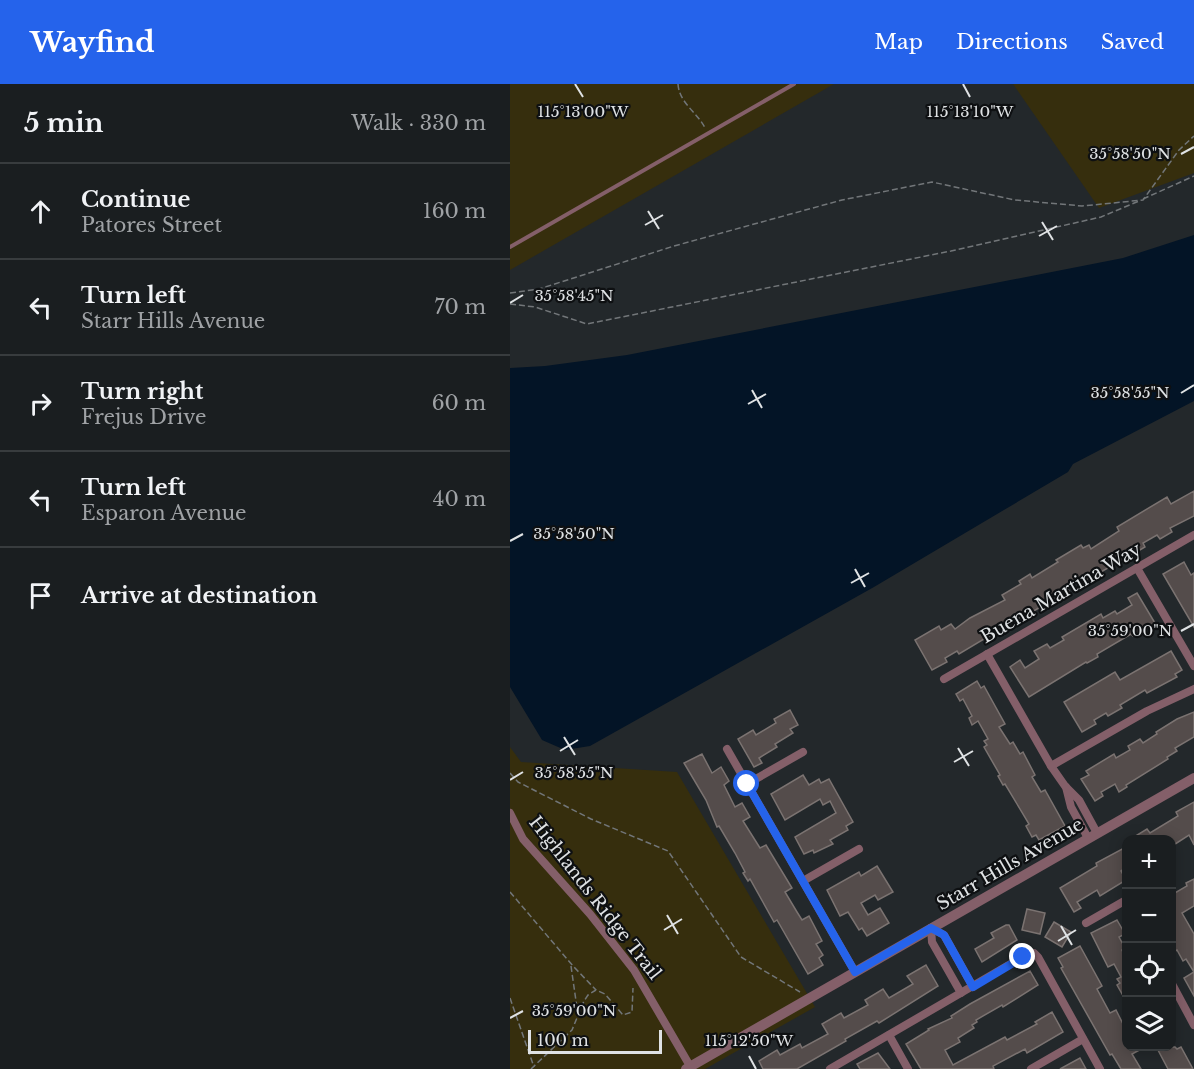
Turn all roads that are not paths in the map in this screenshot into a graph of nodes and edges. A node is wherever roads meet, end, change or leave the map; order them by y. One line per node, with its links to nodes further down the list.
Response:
1 (794, 84): 2 (lane)
2 (510, 247)
3 (1194, 535): 4 (street, Buena Martina Way)
4 (1137, 568): 5 (street, Buena Martina Way); 6 (street)
5 (987, 654): 7 (street, Buena Martina Way); 11 (street)
6 (1194, 666)
7 (944, 679)
8 (1194, 689): 11 (street)
9 (727, 749): 13 (street)
10 (803, 752): 13 (street)
11 (1051, 766): 14 (street)
12 (1194, 778): 18 (street, Starr Hills Avenue)
13 (747, 784): 20 (street)
14 (1065, 786): 15 (street); 17 (street)
15 (1085, 811): 17 (lane); 18 (street)
16 (510, 813): 33 (street, Highlands Ridge Trail)
17 (1076, 816): 18 (street)
18 (1093, 835): 23 (street, Starr Hills Avenue)
19 (859, 849): 20 (street)
20 (803, 881): 26 (street)
21 (1122, 903): 22 (street)
22 (1086, 923)
23 (931, 928): 24 (street); 25 (street); 26 (street, Starr Hills Avenue)
24 (956, 956): 25 (lane); 27 (street)
25 (944, 963): 29 (street)
26 (855, 972): 33 (street, Starr Hills Avenue)
27 (973, 987): 29 (street); 32 (street)
28 (1176, 991): 30 (street)
29 (961, 993): 31 (street)
30 (1194, 1025)
31 (889, 1035): 34 (street); 35 (street)
32 (1083, 1039): 36 (street); 37 (street)
33 (688, 1068)
34 (830, 1069)
35 (908, 1069)
36 (1031, 1069)
37 (1100, 1069)

